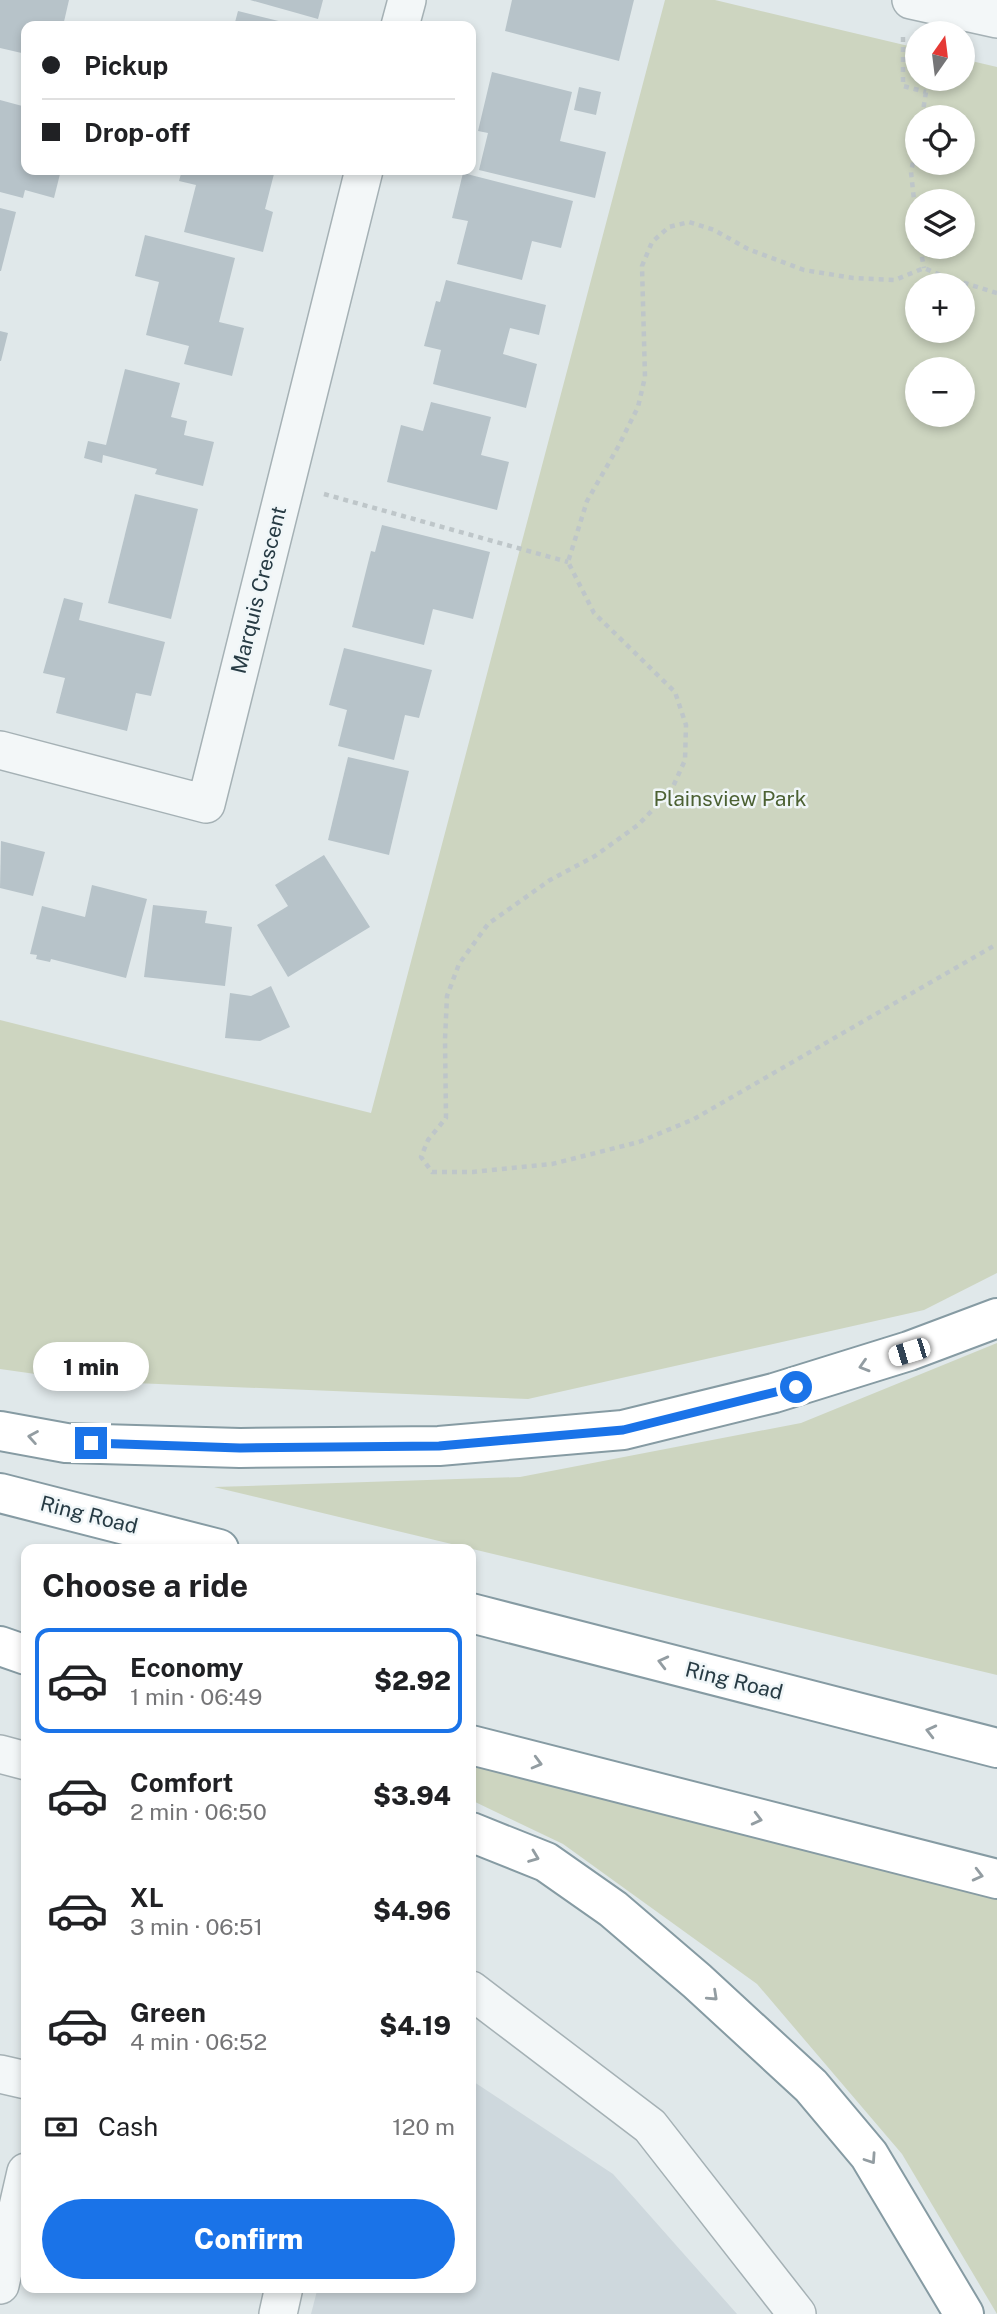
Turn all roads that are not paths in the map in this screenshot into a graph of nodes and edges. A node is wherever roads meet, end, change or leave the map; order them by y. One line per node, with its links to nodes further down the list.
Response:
1 (407, 0): 4 (street)
2 (907, 13): 3 (street)
3 (997, 19)
4 (401, 21)
5 (363, 175): 6 (street, Marquis Crescent)
6 (0, 750)
7 (997, 1318): 8 (highway, one-way to 8)
8 (0, 1432)
9 (0, 1493): 10 (highway, Ring Road)
10 (199, 1544)
11 (476, 1614): 17 (highway, Ring Road, one-way to 11)
12 (0, 1620): 13 (highway)
13 (21, 1626)
14 (0, 1646): 15 (highway)
15 (21, 1653)
16 (476, 1746): 21 (highway, one-way to 21)
17 (997, 1748)
18 (0, 1754): 19 (street)
19 (21, 1760)
20 (476, 1834): 30 (highway, one-way to 30)
21 (997, 1879)
22 (476, 1994): 29 (street)
23 (0, 2074): 24 (street)
24 (21, 2079)
25 (21, 2194): 26 (street)
26 (0, 2285)
27 (283, 2293): 28 (street)
28 (278, 2314)
29 (797, 2314)
30 (964, 2314)

